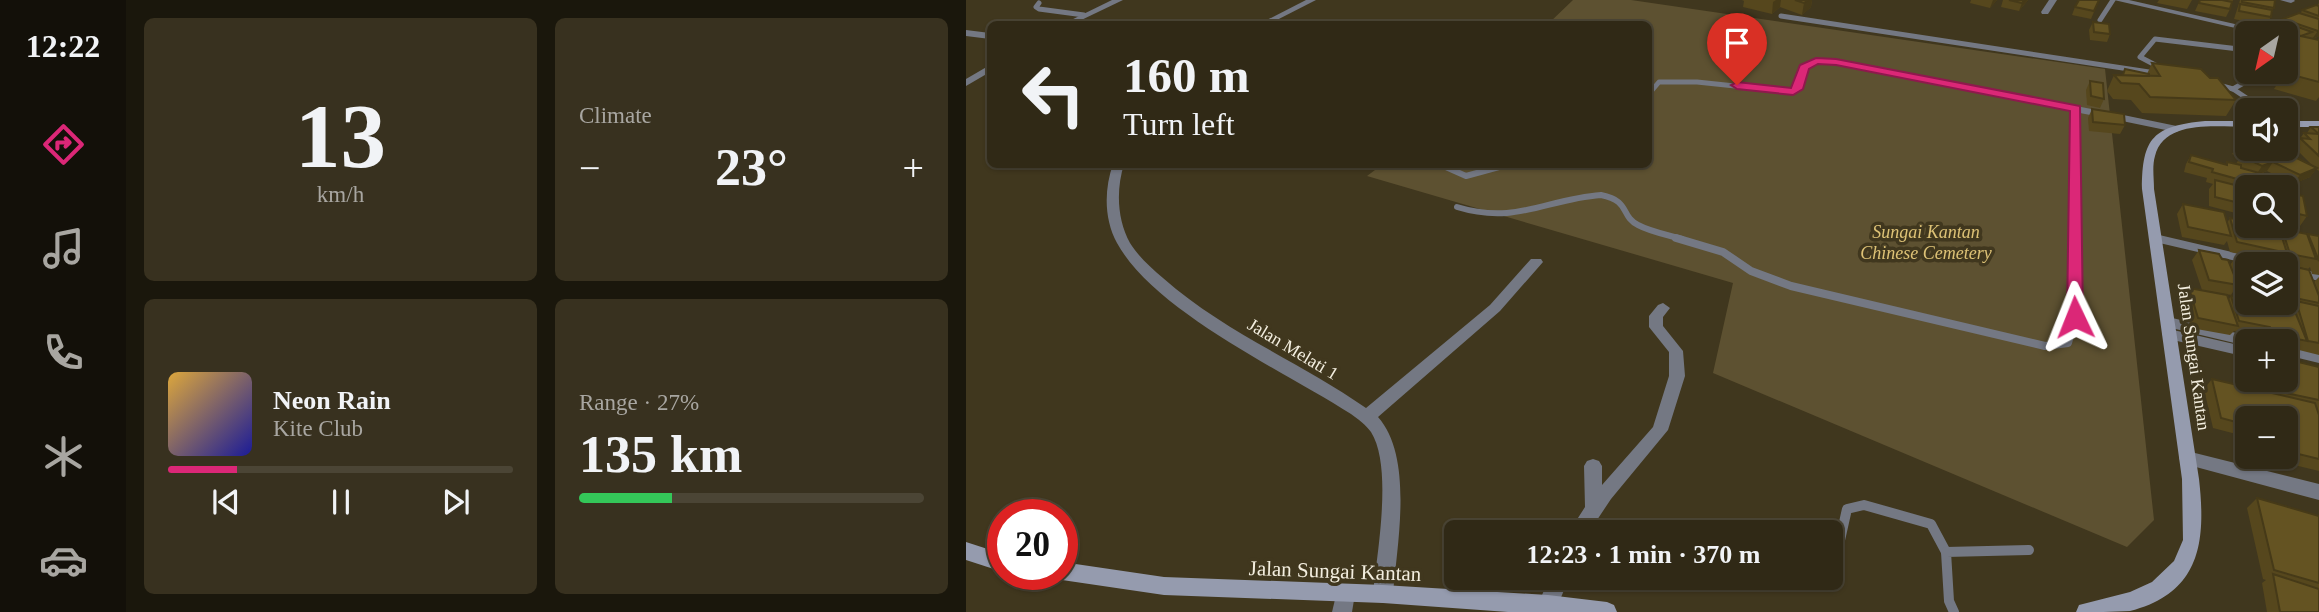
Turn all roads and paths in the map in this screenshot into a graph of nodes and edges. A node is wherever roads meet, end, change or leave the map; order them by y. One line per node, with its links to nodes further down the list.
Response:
1 (1119, 0): 7 (street)
2 (1312, 0): 11 (street)
3 (2053, 0): 6 (street)
4 (2116, 0): 9 (lane); 12 (street)
5 (1039, 3): 7 (lane)
6 (2045, 12)
7 (1084, 15): 10 (street)
8 (1781, 16): 15 (lane)
9 (2100, 20)
10 (1073, 21)
11 (1269, 21)
12 (2235, 25)
13 (966, 33): 14 (street)
14 (987, 36)
15 (2235, 49)
16 (987, 70): 18 (street)
17 (2207, 82): 20 (lane)
18 (966, 83)
19 (2242, 84): 20 (lane)
20 (2233, 89): 22 (lane)
21 (1652, 91): 23 (lane)
22 (2247, 98)
23 (2076, 108): 27 (lane); 31 (lane)
24 (2235, 124): 27 (main road)
25 (2298, 125): 26 (main road)
26 (2318, 126)
27 (2176, 129): 32 (main road, Jalan Sungai Kantan)
28 (1117, 168): 45 (street, Jalan Melati 1)
29 (1448, 168): 30 (lane)
30 (1495, 168)
31 (1457, 207)
32 (2155, 238): 33 (street); 38 (main road, Jalan Sungai Kantan)
33 (2235, 257)
34 (1536, 262): 45 (street)
35 (2298, 272): 36 (street)
36 (2319, 277)
37 (1663, 308): 49 (street)
38 (2169, 328): 39 (street); 40 (street); 46 (main road, Jalan Sungai Kantan)
39 (2235, 339)
40 (2235, 348)
41 (2298, 353): 42 (street)
42 (2319, 358)
43 (2298, 365): 44 (street)
44 (2319, 371)
45 (1367, 417): 58 (street, Jalan Melati 1)
46 (2187, 458): 48 (street); 63 (main road, Jalan Sungai Kantan)
47 (1593, 466): 49 (street)
48 (2319, 492)
49 (1594, 509): 50 (street)
50 (1586, 520)
51 (1843, 527): 54 (lane)
52 (2029, 550): 54 (lane)
53 (966, 551): 55 (main road)
54 (1946, 552): 62 (lane)
55 (987, 558)
56 (1078, 573): 59 (main road, Jalan Sungai Kantan)
57 (1554, 590): 60 (street)
58 (1383, 594): 59 (main road, Jalan Sungai Kantan); 60 (main road, Jalan Sungai Kantan)
59 (1344, 603)
60 (1548, 605): 61 (main road, Jalan Sungai Kantan)
61 (1607, 612)
62 (1954, 612)
63 (2086, 612)

